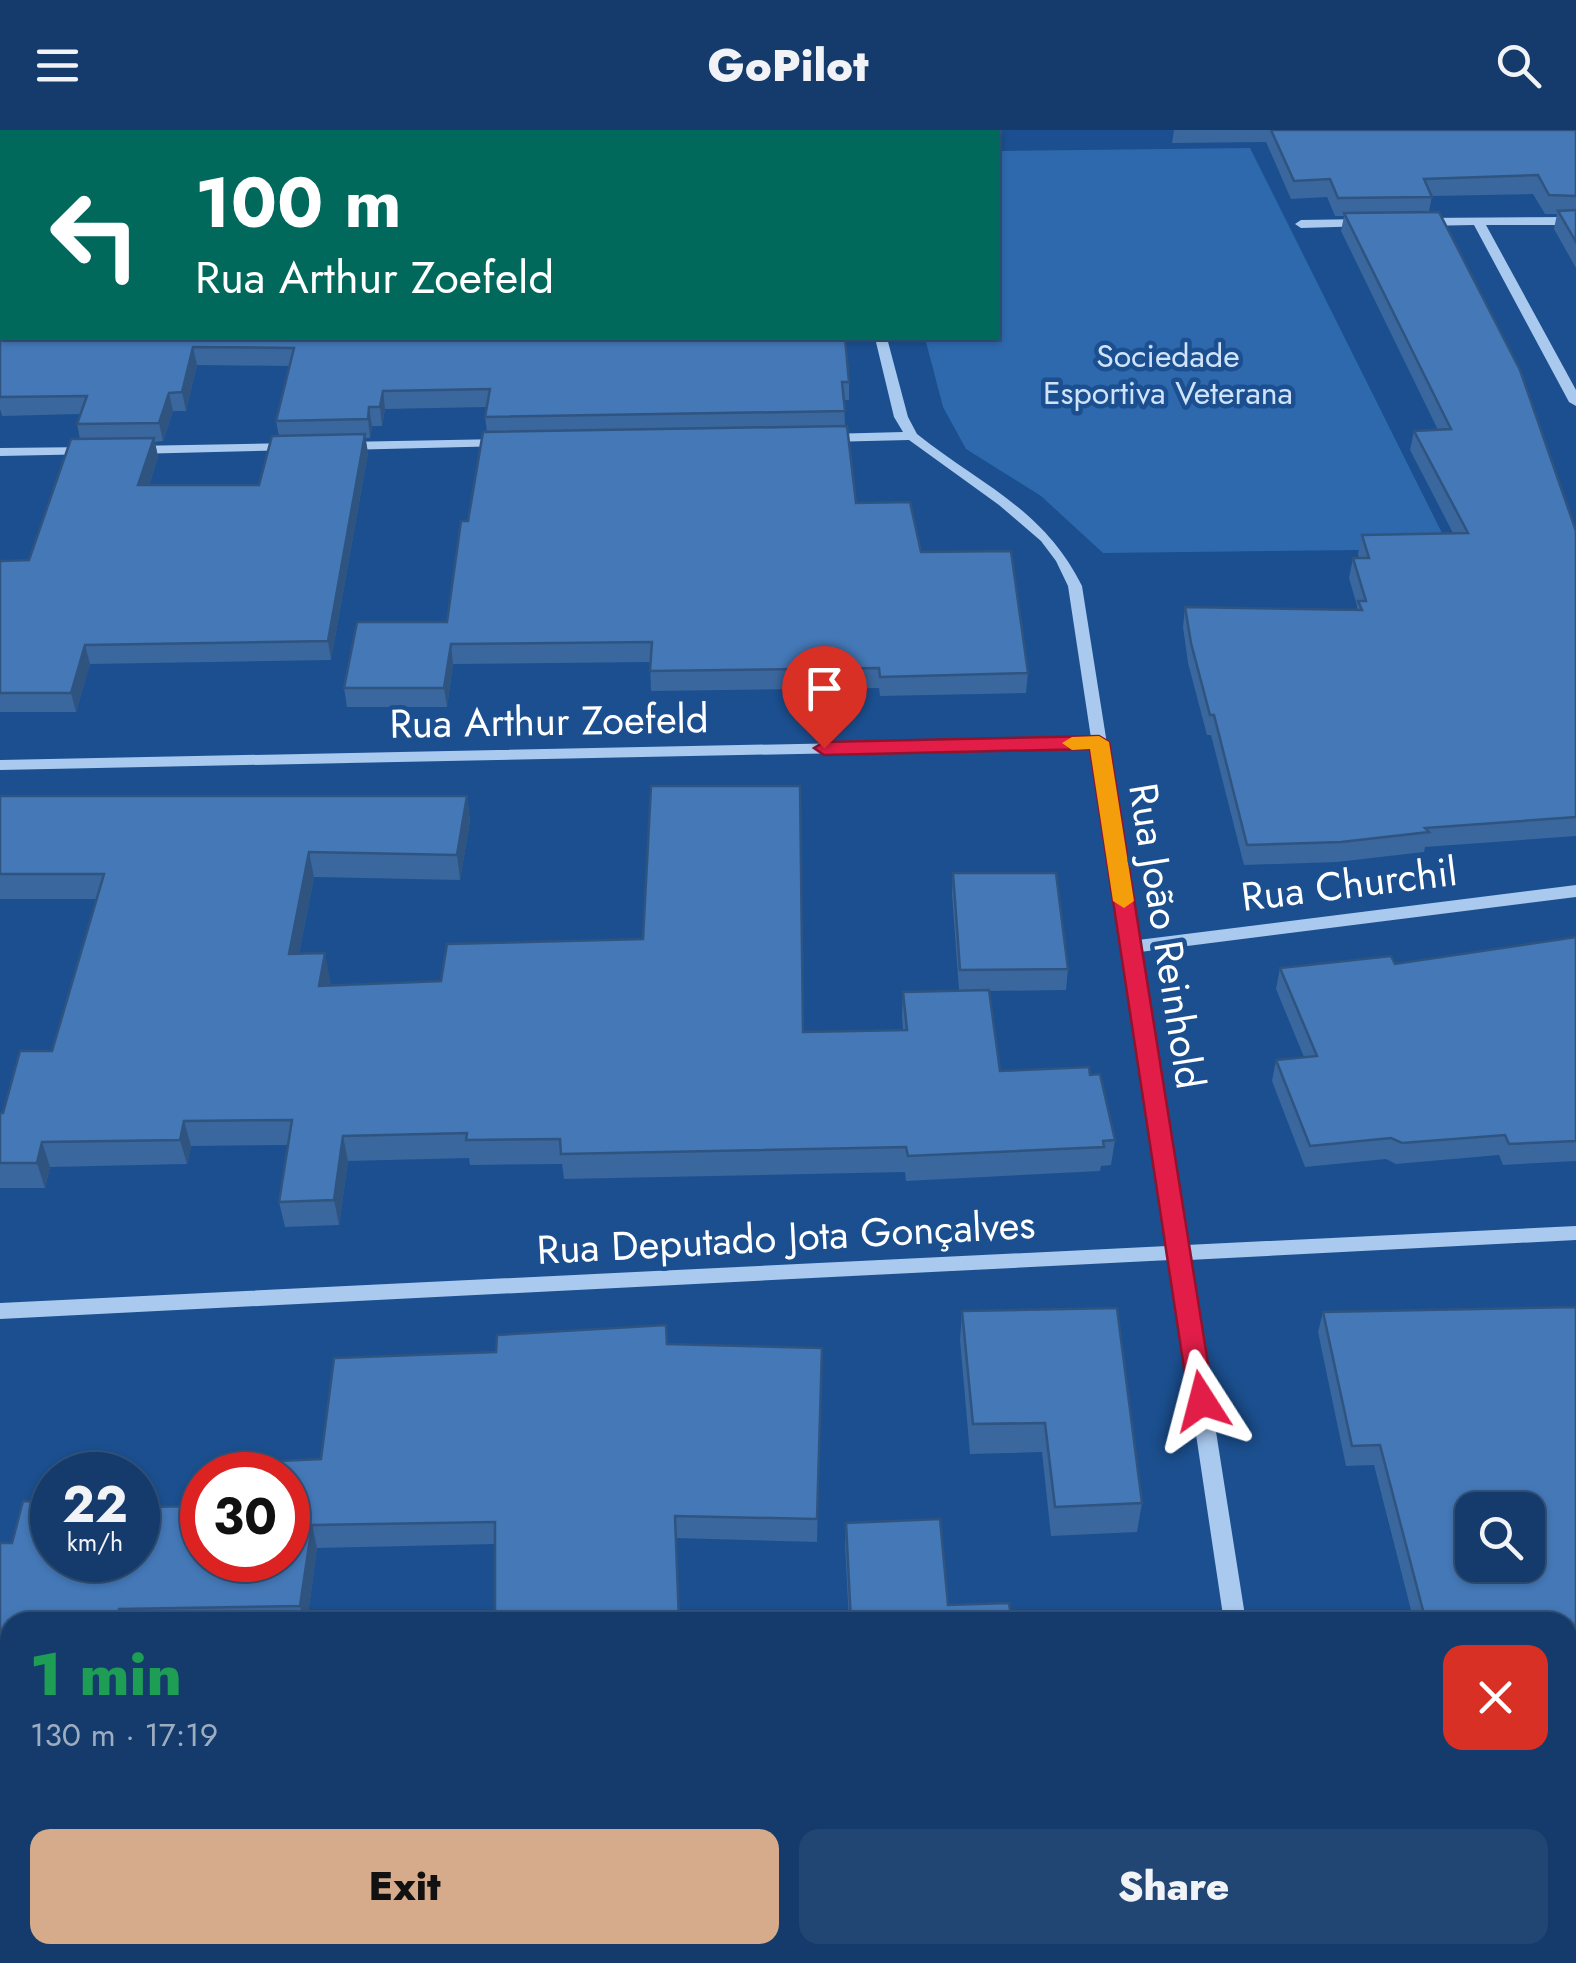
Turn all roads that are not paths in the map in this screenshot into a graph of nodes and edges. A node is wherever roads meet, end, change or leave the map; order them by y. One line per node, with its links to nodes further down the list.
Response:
1 (1576, 221): 3 (street)
2 (1399, 222): 3 (street)
3 (1478, 222): 7 (street)
4 (1380, 223): 5 (street)
5 (1301, 224)
6 (882, 340): 8 (street)
7 (1576, 402)
8 (912, 436): 9 (street); 14 (street, Rua João Reinhold)
9 (813, 438)
10 (516, 443): 12 (street)
11 (99, 450): 13 (street)
12 (119, 450)
13 (0, 452)
14 (1099, 742): 15 (street, Rua Arthur Zoefeld); 17 (street, Rua João Reinhold)
15 (0, 765)
16 (1576, 891): 17 (street, Rua Churchil)
17 (1131, 947): 19 (street, Rua João Reinhold)
18 (1576, 1233): 19 (street, Rua Deputado Jota Gonçalves)
19 (1179, 1253): 20 (street, Rua Deputado Jota Gonçalves); 21 (street, Rua João Reinhold)
20 (0, 1311)
21 (1234, 1612)

